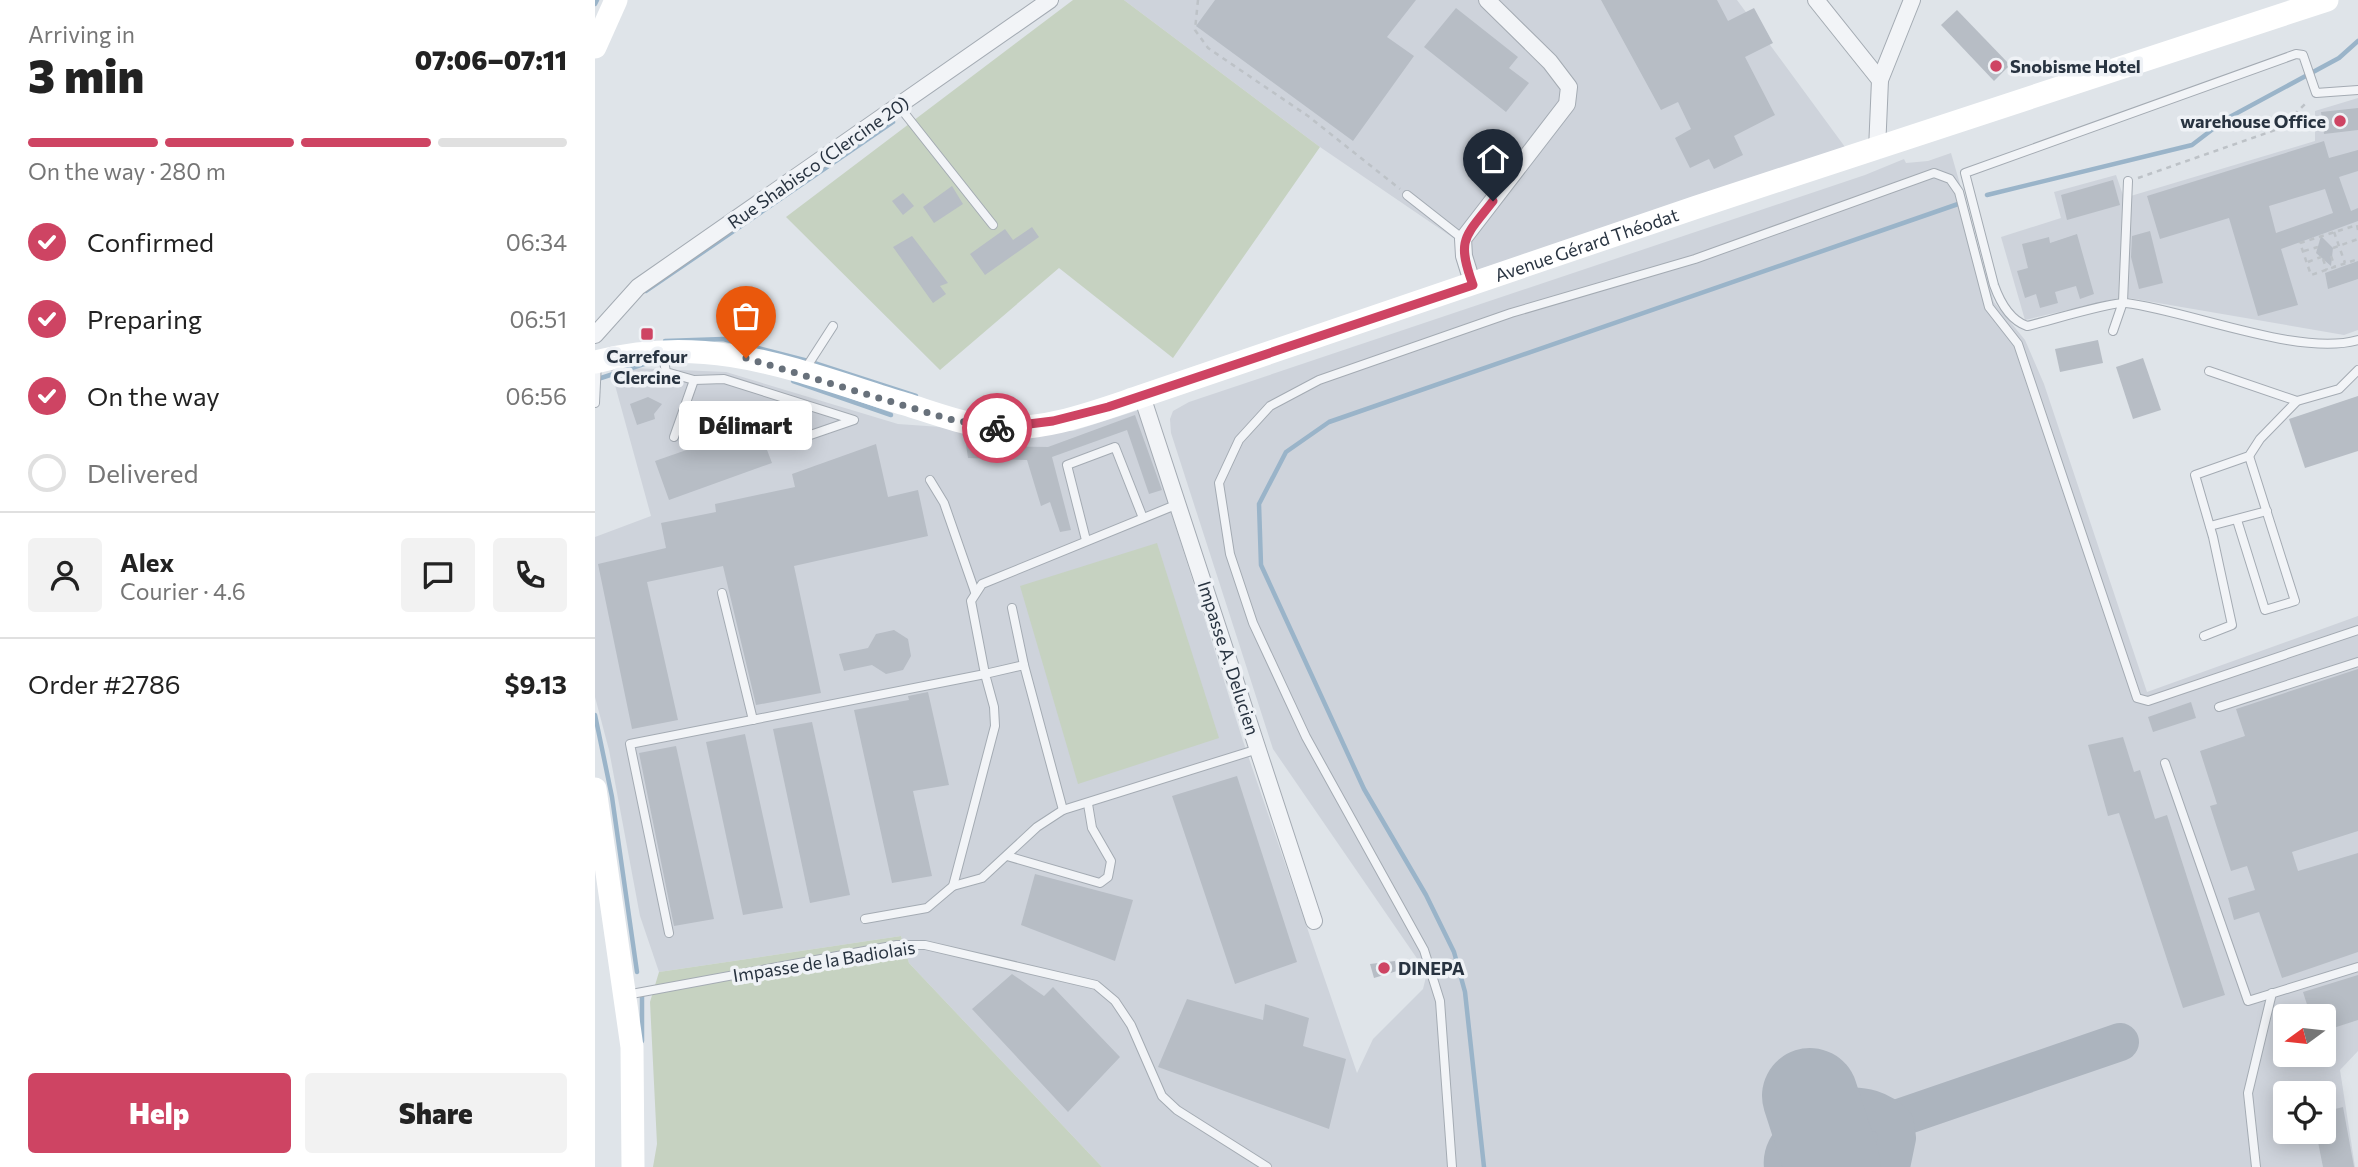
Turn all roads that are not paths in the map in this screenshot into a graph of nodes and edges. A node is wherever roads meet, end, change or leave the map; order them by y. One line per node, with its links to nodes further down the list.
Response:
1 (616, 0): 7 (street)
2 (1050, 0): 10 (street, Rue Shabisco (Clercine 20))
3 (1487, 0): 15 (street)
4 (1817, 0): 8 (street)
5 (1912, 0): 8 (street)
6 (2327, 0): 11 (street, Avenue Gérard Théodat)
7 (595, 47)
8 (1880, 80): 11 (street)
9 (2358, 90): 17 (lane)
10 (898, 105): 14 (lane); 20 (street, Rue Shabisco (Clercine 20))
11 (1877, 150): 16 (street, Avenue Gérard Théodat)
12 (2128, 181): 17 (lane)
13 (1407, 195): 15 (lane)
14 (993, 225)
15 (1463, 239): 16 (street)
16 (1473, 285): 28 (street, Avenue Gérard Théodat)
17 (2123, 302): 19 (lane); 21 (lane)
18 (833, 327): 26 (lane)
19 (2113, 331)
20 (595, 335)
21 (2358, 340)
22 (662, 350): 23 (street, Avenue Gérard Théodat); 26 (street, Avenue Gérard Théodat); 27 (lane)
23 (596, 362): 30 (lane)
24 (2358, 370): 29 (lane)
25 (2209, 371): 29 (lane)
26 (803, 373): 28 (street, Avenue Gérard Théodat)
27 (694, 380): 31 (lane); 32 (lane)
28 (1142, 396): 35 (street, Impasse A. Delucien)
29 (2297, 401): 33 (lane)
30 (595, 403)
31 (674, 437)
32 (790, 442)
33 (2249, 456): 36 (lane); 39 (lane)
34 (930, 480): 41 (lane)
35 (1178, 504): 37 (lane); 51 (street, Impasse A. Delucien)
36 (2267, 511): 38 (lane); 38 (lane)
37 (1143, 518): 40 (lane); 40 (lane)
38 (2237, 520): 39 (lane)
39 (2210, 526): 45 (lane)
40 (1086, 540): 41 (lane)
41 (975, 592): 48 (lane)
42 (722, 593): 50 (lane)
43 (1012, 608): 47 (lane)
44 (2358, 630): 66 (lane)
45 (2204, 636)
46 (2358, 662): 49 (lane)
47 (1024, 666): 48 (lane); 55 (lane)
48 (985, 674): 50 (lane); 57 (lane)
49 (2219, 707)
50 (753, 720): 60 (lane)
51 (1258, 749): 54 (lane); 59 (street, Impasse A. Delucien)
52 (2165, 763): 62 (lane)
53 (595, 792): 63 (street)
54 (1088, 804): 55 (lane); 56 (lane)
55 (1063, 810): 56 (lane)
56 (1007, 856): 57 (lane)
57 (953, 886): 58 (lane)
58 (865, 919)
59 (1314, 921)
60 (669, 933)
61 (2358, 967): 62 (lane)
62 (2271, 993): 67 (lane)
63 (627, 995): 64 (street); 65 (lane, Impasse de la Badiolais)
64 (633, 1167)
65 (1267, 1167)
66 (1452, 1167)
67 (2256, 1167)

